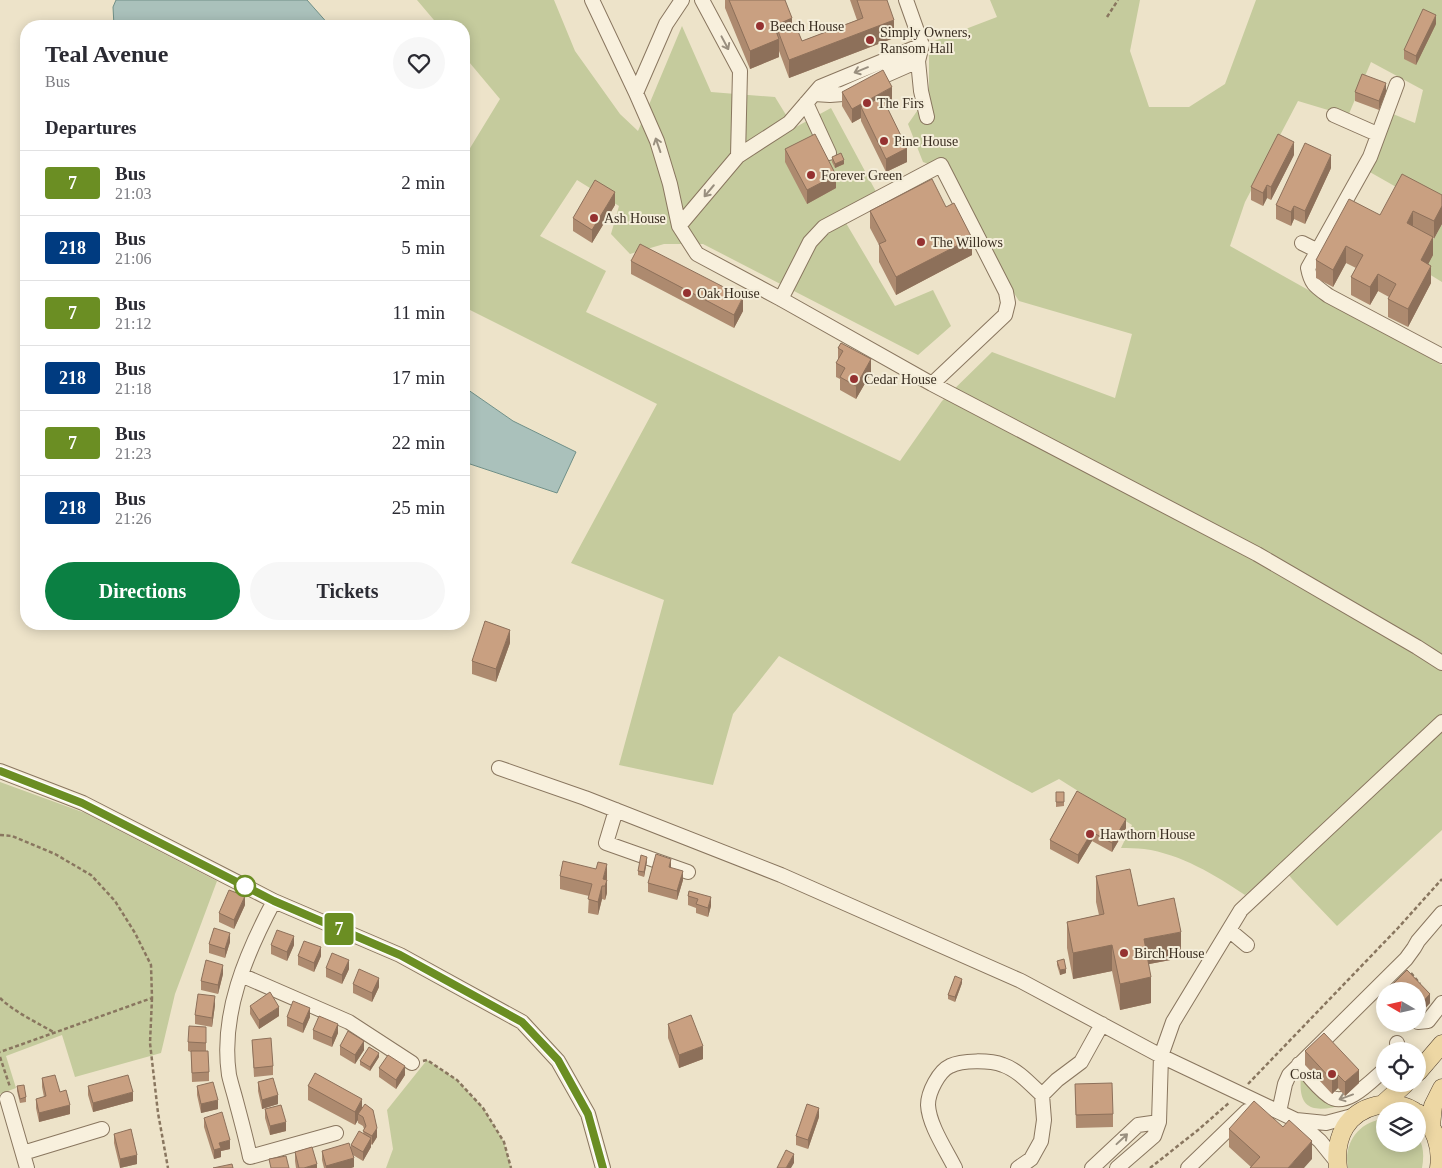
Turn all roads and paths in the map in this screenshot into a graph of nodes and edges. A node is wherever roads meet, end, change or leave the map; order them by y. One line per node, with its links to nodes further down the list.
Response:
1 (592, 0): 10 (street)
2 (682, 0): 10 (street)
3 (702, 0): 16 (street, one-way to 16)
4 (906, 0): 7 (street)
5 (1118, 0): 6 (path)
6 (1107, 17)
7 (922, 45): 8 (street); 11 (street, one-way to 11)
8 (918, 61): 11 (street); 13 (street)
9 (1398, 84): 14 (street)
10 (636, 93): 17 (street, one-way to 10)
11 (810, 98): 15 (street); 16 (street)
12 (1334, 115): 14 (street)
13 (927, 116)
14 (1377, 134): 19 (street)
15 (828, 153)
16 (738, 156): 17 (street, one-way to 17)
17 (679, 226): 20 (street)
18 (1302, 242): 19 (street)
19 (1318, 251): 21 (street)
20 (781, 299): 22 (street); 22 (street)
21 (1442, 356)
22 (932, 384): 23 (street)
23 (1442, 662)
24 (1442, 722): 33 (street)
25 (499, 768): 27 (street)
26 (0, 771): 31 (street)
27 (616, 810): 29 (street); 44 (street)
28 (0, 835): 41 (path)
29 (688, 872)
30 (1442, 879): 56 (path)
31 (274, 901): 36 (street); 76 (street)
32 (1442, 913): 37 (street)
33 (1229, 930): 34 (street); 48 (street)
34 (1247, 945)
35 (1411, 973): 38 (path)
36 (241, 976): 50 (street); 69 (street)
37 (1388, 982)
38 (1419, 982)
39 (1376, 994): 52 (street)
40 (0, 998): 45 (path)
41 (152, 998): 45 (path); 74 (path)
42 (1442, 1003): 43 (street)
43 (1426, 1021)
44 (1102, 1024): 48 (street); 57 (street)
45 (56, 1033): 47 (path)
46 (1442, 1044): 51 (main road)
47 (0, 1052)
48 (1161, 1056): 56 (street); 66 (street)
49 (0, 1057): 58 (path)
50 (412, 1063): 75 (path)
51 (1426, 1063)
52 (1299, 1064): 53 (street, one-way to 52); 62 (street)
53 (1376, 1076)
54 (1442, 1088): 67 (main road)
55 (1396, 1092): 60 (main road)
56 (1240, 1093): 59 (street); 81 (path)
57 (1042, 1094): 77 (street); 78 (street)
58 (7, 1099): 71 (street)
59 (1256, 1102): 62 (street); 82 (street)
60 (1385, 1102)
61 (1376, 1106): 63 (main road)
62 (1279, 1112): 64 (street)
63 (1357, 1115): 64 (street); 72 (main road)
64 (1296, 1120): 72 (street)
65 (1426, 1121): 67 (main road)
66 (1158, 1122): 79 (street, one-way to 66); 80 (street)
67 (1431, 1126): 70 (main road)
68 (102, 1129): 71 (street)
69 (336, 1133)
70 (1441, 1150): 83 (main road)
71 (23, 1154): 73 (street)
72 (1337, 1165)
73 (27, 1168)
74 (168, 1168)
75 (511, 1168)
76 (603, 1168)
77 (955, 1168)
78 (1018, 1168)
79 (1092, 1168)
80 (1117, 1168)
81 (1150, 1168)
82 (1188, 1168)
83 (1439, 1168)

